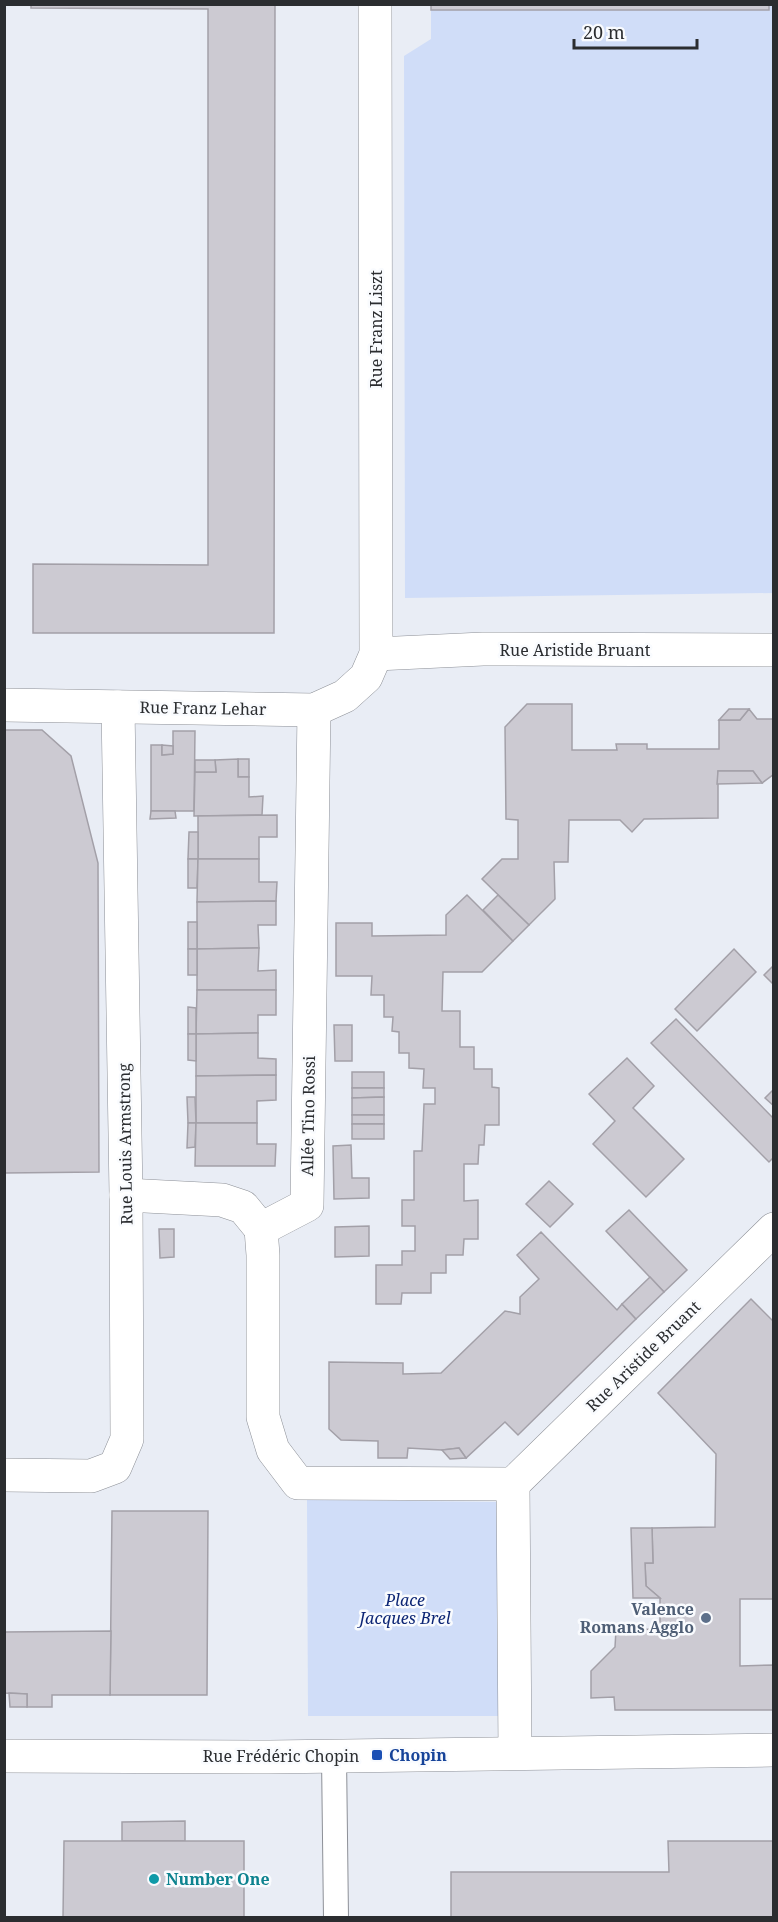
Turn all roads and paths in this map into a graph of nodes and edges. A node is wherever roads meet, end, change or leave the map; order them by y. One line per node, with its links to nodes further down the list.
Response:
1 (375, 4): 3 (street, Rue Franz Liszt)
2 (774, 650): 3 (street, Rue Aristide Bruant)
3 (376, 654): 6 (street, Rue Franz Lehar)
4 (4, 705): 5 (street, Rue Franz Lehar)
5 (118, 707): 6 (street, Rue Franz Lehar); 7 (street, Rue Louis Armstrong)
6 (314, 710): 8 (street, Allée Tino Rossi)
7 (126, 1195): 8 (street); 10 (street, Rue Louis Armstrong)
8 (261, 1228): 11 (street)
9 (774, 1229): 11 (street, Rue Aristide Bruant)
10 (4, 1475)
11 (513, 1484): 13 (street)
12 (774, 1750): 13 (street, Rue Frédéric Chopin)
13 (515, 1753): 15 (street, Rue Frédéric Chopin)
14 (4, 1756): 15 (street, Rue Frédéric Chopin)
15 (334, 1756): 16 (lane)
16 (336, 1917)

